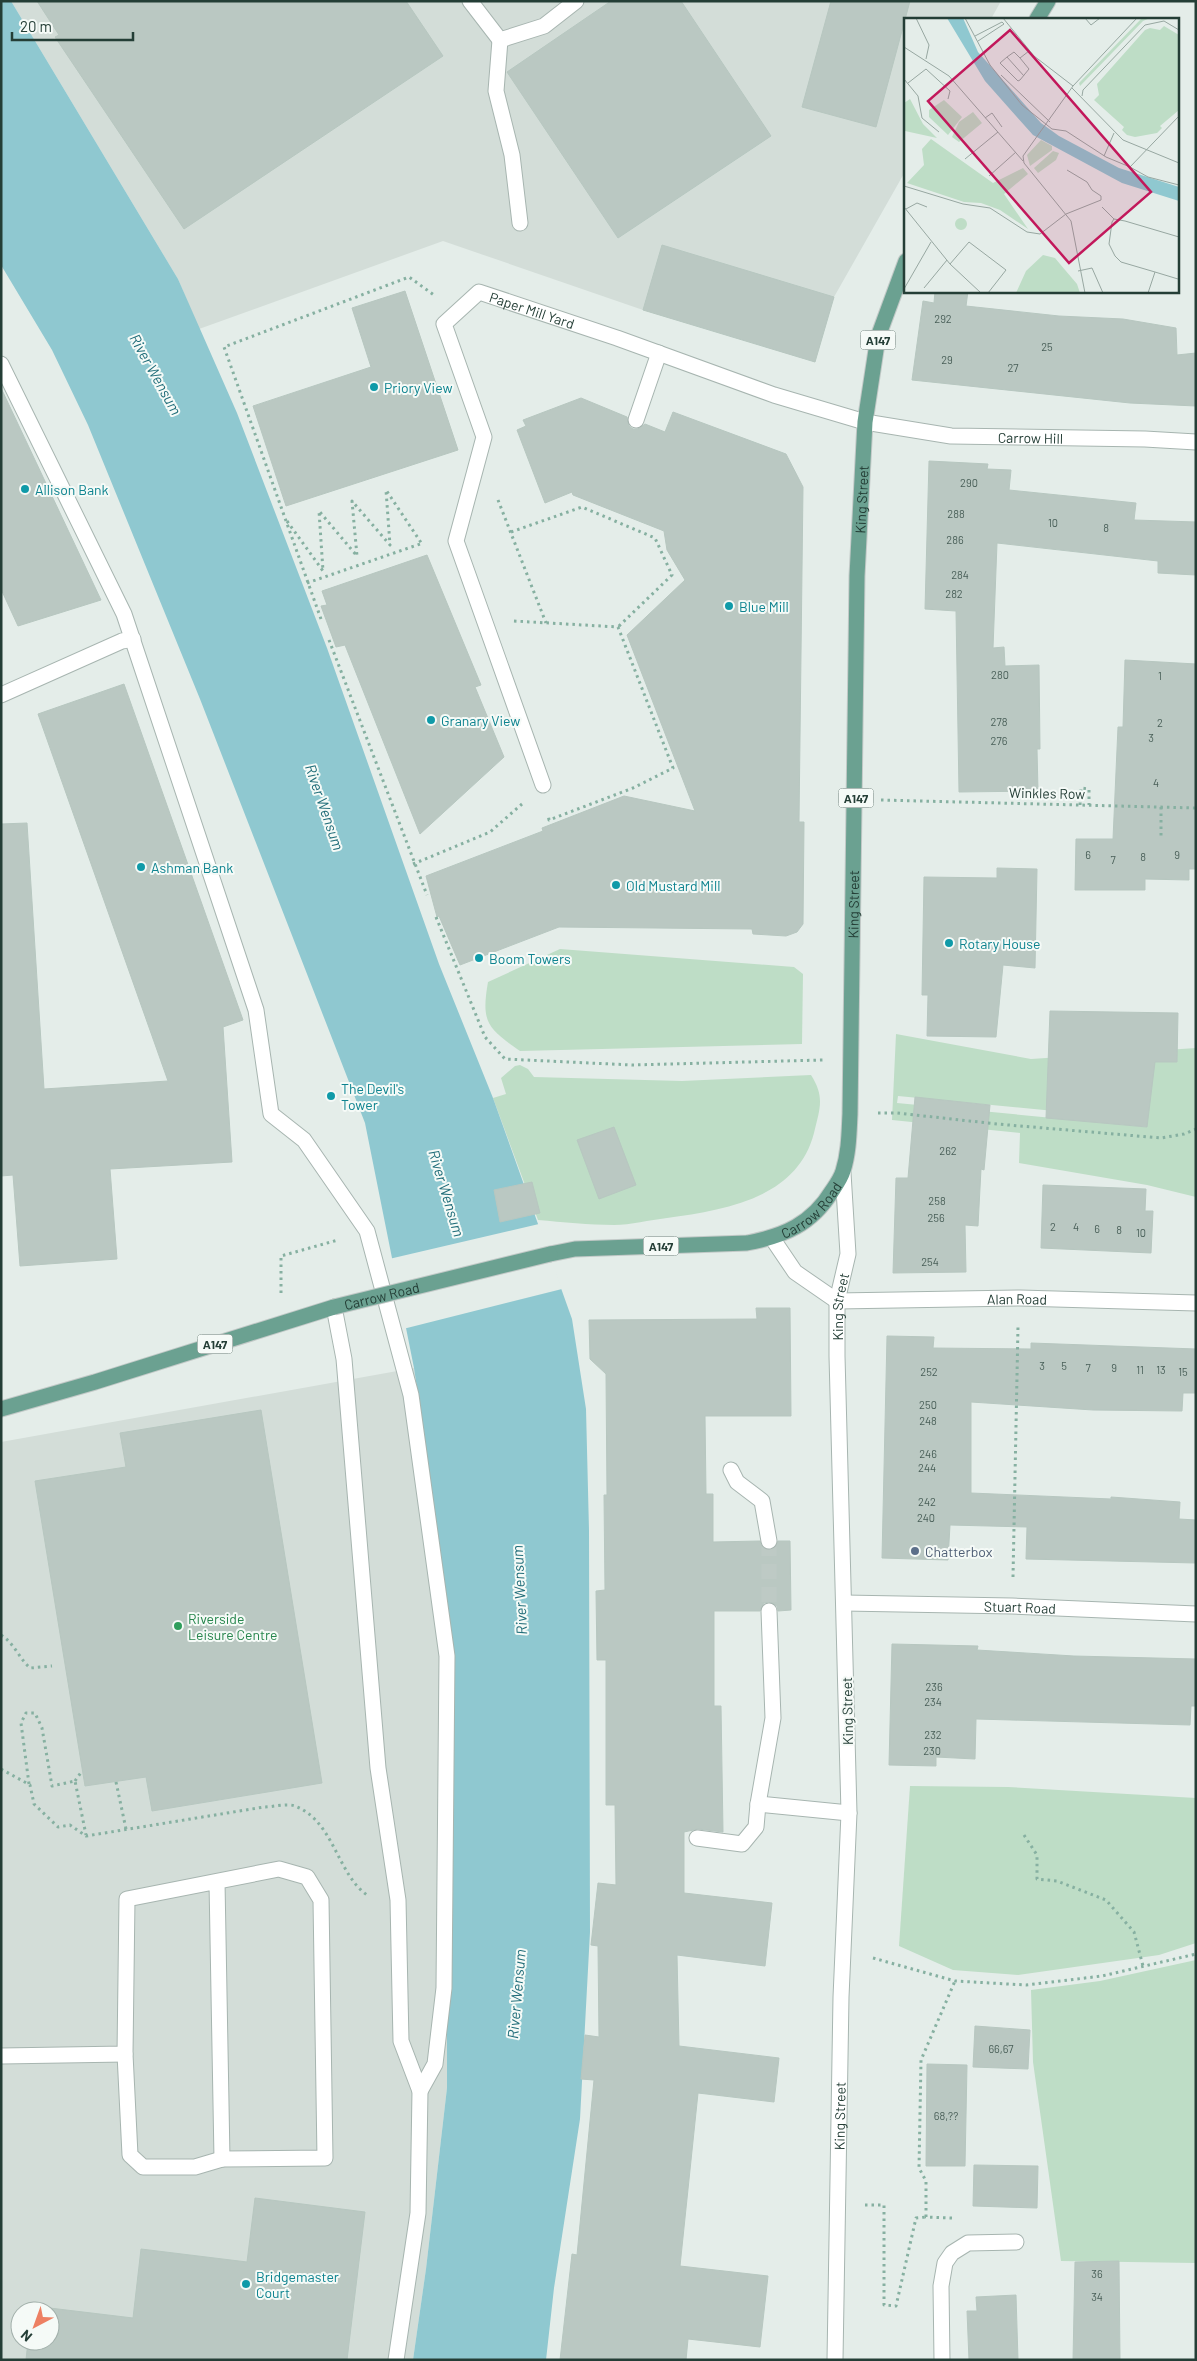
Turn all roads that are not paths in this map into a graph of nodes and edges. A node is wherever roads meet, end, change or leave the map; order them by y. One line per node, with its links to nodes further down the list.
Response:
1 (470, 1): 5 (street)
2 (576, 1): 5 (street)
3 (1048, 1): 4 (main road)
4 (1038, 18)
5 (500, 40): 6 (street)
6 (520, 223)
7 (904, 266): 11 (main road, King Street / A147)
8 (659, 353): 10 (street); 11 (street, Paper Mill Yard); 15 (street, Paper Mill Yard)
9 (1, 364): 13 (street)
10 (636, 420)
11 (865, 422): 12 (street, Carrow Hill); 16 (main road, King Street / A147)
12 (1196, 442)
13 (133, 639): 14 (street); 33 (street)
14 (1, 695)
15 (543, 785)
16 (843, 1172): 17 (main road, Carrow Road / A147); 18 (street, King Street)
17 (772, 1238): 18 (street, Carrow Road); 20 (main road, Carrow Road / A147, bridge)
18 (837, 1301): 19 (street, Alan Road); 24 (street, King Street)
19 (1196, 1303)
20 (334, 1307): 21 (main road, Carrow Road / A147); 33 (street)
21 (1, 1409)
22 (731, 1470): 23 (street)
23 (769, 1541)
24 (844, 1603): 26 (street, Stuart Road); 28 (street, King Street)
25 (769, 1611): 27 (street)
26 (1196, 1614)
27 (758, 1804): 28 (street); 29 (street)
28 (849, 1813): 37 (street, King Street)
29 (697, 1838)
30 (217, 1882): 31 (street); 34 (street); 34 (street)
31 (125, 2054): 32 (street); 34 (street)
32 (1, 2056)
33 (420, 2091): 36 (street)
34 (222, 2159)
35 (1016, 2242): 38 (street)
36 (396, 2360)
37 (835, 2360)
38 (942, 2360)

